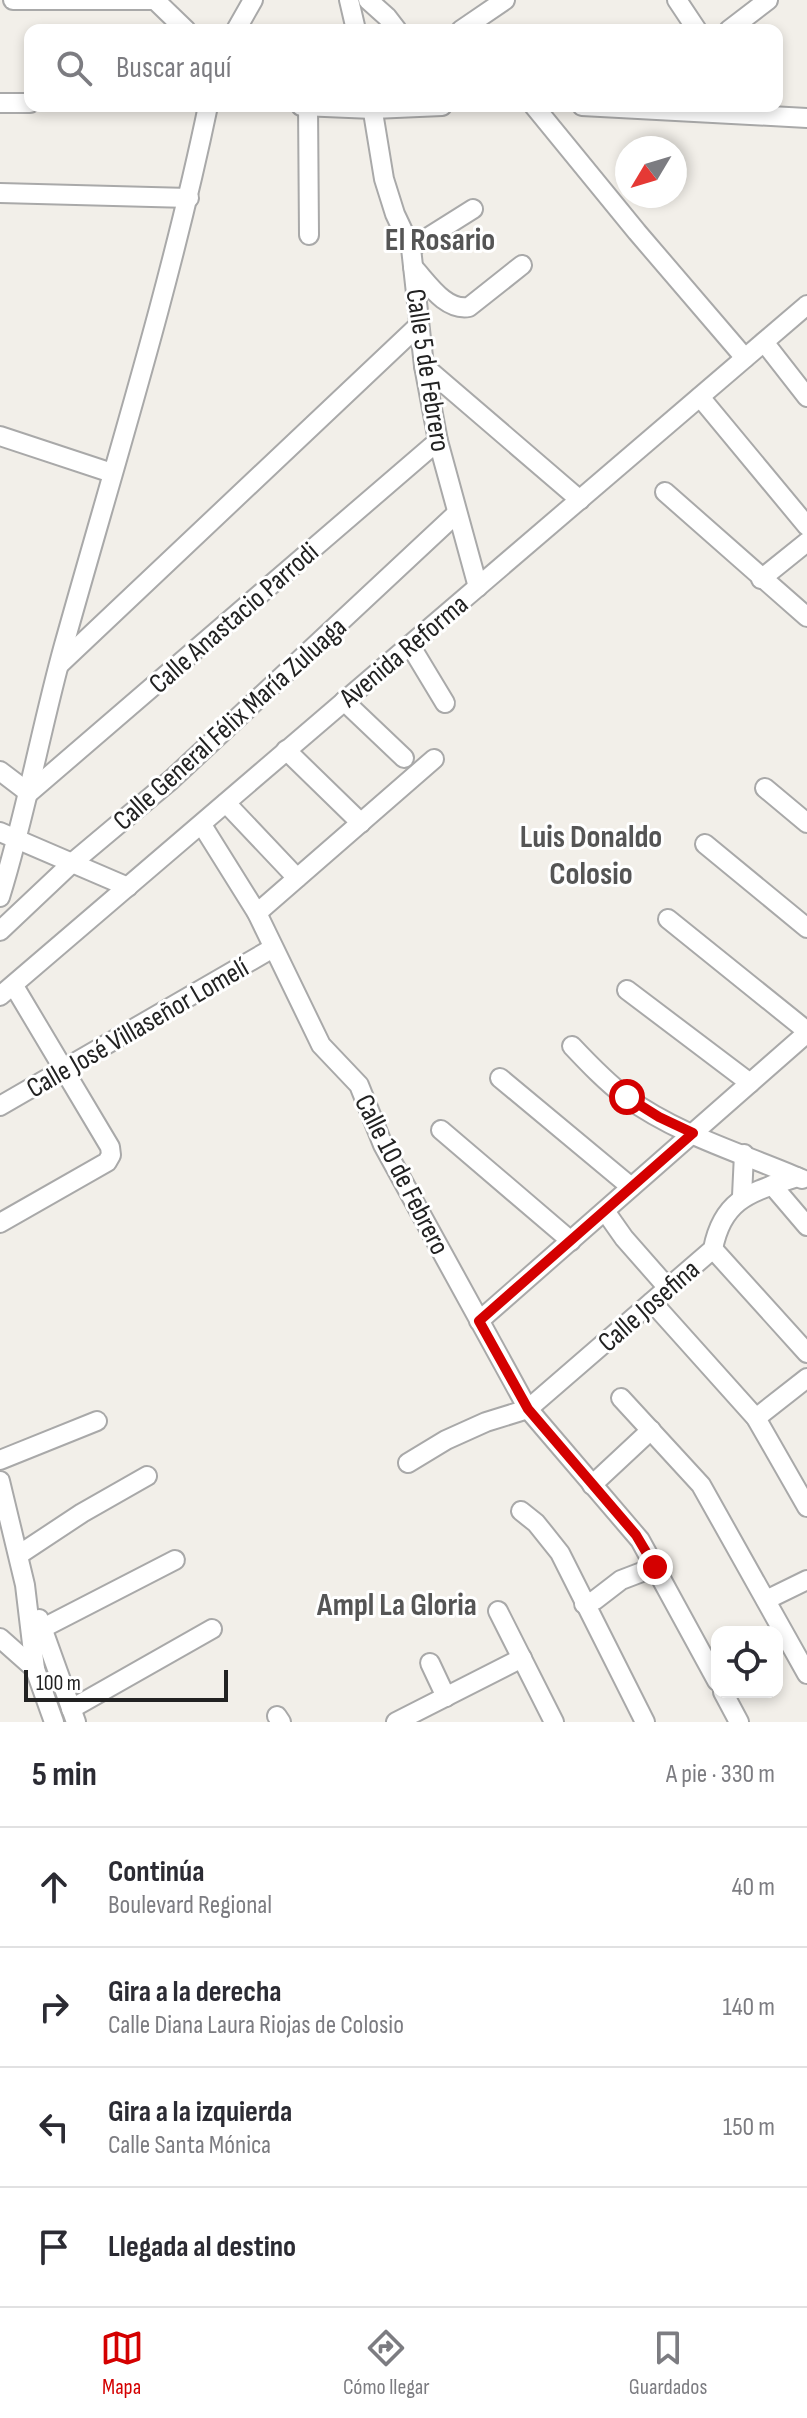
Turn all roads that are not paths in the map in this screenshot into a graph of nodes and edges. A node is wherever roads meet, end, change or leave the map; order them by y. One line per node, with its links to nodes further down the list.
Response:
1 (13, 0): 2 (street)
2 (156, 0): 9 (street)
3 (253, 0): 10 (street)
4 (349, 0): 11 (street)
5 (368, 0): 12 (street)
6 (505, 0): 13 (street)
7 (677, 0): 14 (street)
8 (768, 0): 15 (street)
9 (180, 24)
10 (239, 24)
11 (355, 24)
12 (392, 24)
13 (470, 24)
14 (693, 24)
15 (737, 24)
16 (0, 103): 17 (street)
17 (24, 103)
18 (207, 112): 25 (street)
19 (308, 112): 27 (street)
20 (373, 112): 28 (street, Calle 5 de Febrero)
21 (539, 112): 33 (street)
22 (754, 112): 23 (street)
23 (807, 118)
24 (0, 193): 25 (street)
25 (189, 198): 39 (street)
26 (473, 209): 28 (street)
27 (309, 235)
28 (412, 257): 29 (street); 31 (street, Calle 5 de Febrero)
29 (522, 265)
30 (807, 305): 32 (street, Avenida Reforma)
31 (419, 325): 34 (street, Calle 5 de Febrero); 49 (street)
32 (764, 342): 33 (street, Avenida Reforma); 36 (street)
33 (745, 358): 35 (street, Avenida Reforma)
34 (424, 366): 38 (street, Calle 5 de Febrero); 41 (street)
35 (700, 397): 41 (street, Avenida Reforma); 43 (street)
36 (807, 397)
37 (0, 436): 39 (street)
38 (438, 441): 42 (street, Calle 5 de Febrero); 57 (street, Calle Anastacio Parrodi)
39 (112, 473): 49 (street)
40 (665, 492): 45 (street)
41 (580, 500): 46 (street, Avenida Reforma)
42 (456, 514): 46 (street, Calle 5 de Febrero); 64 (street, Calle General Félix María Zuluaga)
43 (807, 526)
44 (807, 542): 45 (street)
45 (761, 579): 47 (street)
46 (478, 587): 48 (street, Avenida Reforma)
47 (807, 617)
48 (410, 645): 50 (street, Avenida Reforma); 51 (street)
49 (58, 666): 57 (street)
50 (344, 701): 52 (street, Avenida Reforma); 53 (street)
51 (445, 703)
52 (286, 750): 58 (street, Avenida Reforma); 59 (street)
53 (404, 758)
54 (434, 759): 59 (street)
55 (0, 771): 57 (street)
56 (765, 788): 60 (street)
57 (29, 793): 62 (street)
58 (226, 803): 61 (street, Avenida Reforma); 65 (street)
59 (361, 823): 65 (street)
60 (807, 823)
61 (202, 825): 66 (street, Avenida Reforma); 68 (street, Calle 10 de Febrero)
62 (9, 836): 64 (street); 67 (street)
63 (705, 844): 70 (street)
64 (72, 863): 66 (street); 71 (street, Calle General Félix María Zuluaga)
65 (297, 878): 68 (street)
66 (128, 887): 74 (street, Avenida Reforma)
67 (0, 897)
68 (257, 913): 72 (street, Calle 10 de Febrero)
69 (668, 919): 75 (street)
70 (807, 928)
71 (0, 931)
72 (273, 948): 77 (street, Calle José Villaseñor Lomelí); 95 (street, Calle 10 de Febrero)
73 (627, 990): 79 (street)
74 (7, 991): 77 (street)
75 (807, 1032): 79 (street)
76 (572, 1046): 82 (street)
77 (63, 1069): 80 (street, Calle José Villaseñor Lomelí); 90 (street)
78 (500, 1078): 86 (street)
79 (750, 1083): 82 (street)
80 (0, 1106)
81 (441, 1130): 91 (street)
82 (693, 1133): 83 (street); 86 (street)
83 (744, 1154): 84 (street); 87 (street)
84 (804, 1178): 85 (street)
85 (772, 1185): 87 (street); 89 (street)
86 (631, 1187): 88 (street)
87 (742, 1196): 92 (street, Calle Josefina)
88 (605, 1211): 91 (street); 93 (street)
89 (805, 1215)
90 (0, 1223)
91 (571, 1241): 95 (street)
92 (713, 1249): 93 (street, Calle Josefina); 96 (street)
93 (668, 1288): 94 (street, Calle Josefina)
94 (652, 1302): 99 (street, Calle Josefina); 100 (street)
95 (479, 1321): 99 (street, Calle 10 de Febrero)
96 (807, 1353)
97 (807, 1378): 100 (street)
98 (621, 1398): 102 (street)
99 (528, 1409): 104 (street); 107 (street, Calle 10 de Febrero)
100 (756, 1418): 108 (street)
101 (97, 1421): 103 (street)
102 (651, 1430): 107 (street); 115 (street)
103 (0, 1460)
104 (408, 1463)
105 (147, 1476): 110 (street)
106 (0, 1481): 110 (street)
107 (592, 1485): 112 (street, Calle 10 de Febrero)
108 (807, 1507)
109 (521, 1511): 116 (street)
110 (20, 1554): 114 (street)
111 (175, 1560): 118 (street)
112 (655, 1567): 116 (street); 124 (street, Calle 10 de Febrero)
113 (807, 1580): 115 (street)
114 (25, 1585): 118 (street); 123 (street)
115 (766, 1600): 125 (street)
116 (584, 1604): 132 (street)
117 (498, 1611): 121 (street)
118 (43, 1628): 128 (street)
119 (212, 1629): 128 (street)
120 (0, 1638): 123 (street)
121 (522, 1658): 126 (street); 131 (street)
122 (430, 1663): 126 (street)
123 (35, 1669): 130 (street)
124 (711, 1670)
125 (807, 1674)
126 (446, 1697): 129 (street)
127 (726, 1698): 133 (street)
128 (73, 1716)
129 (399, 1721)
130 (54, 1722)
131 (554, 1722)
132 (645, 1722)
133 (739, 1722)

